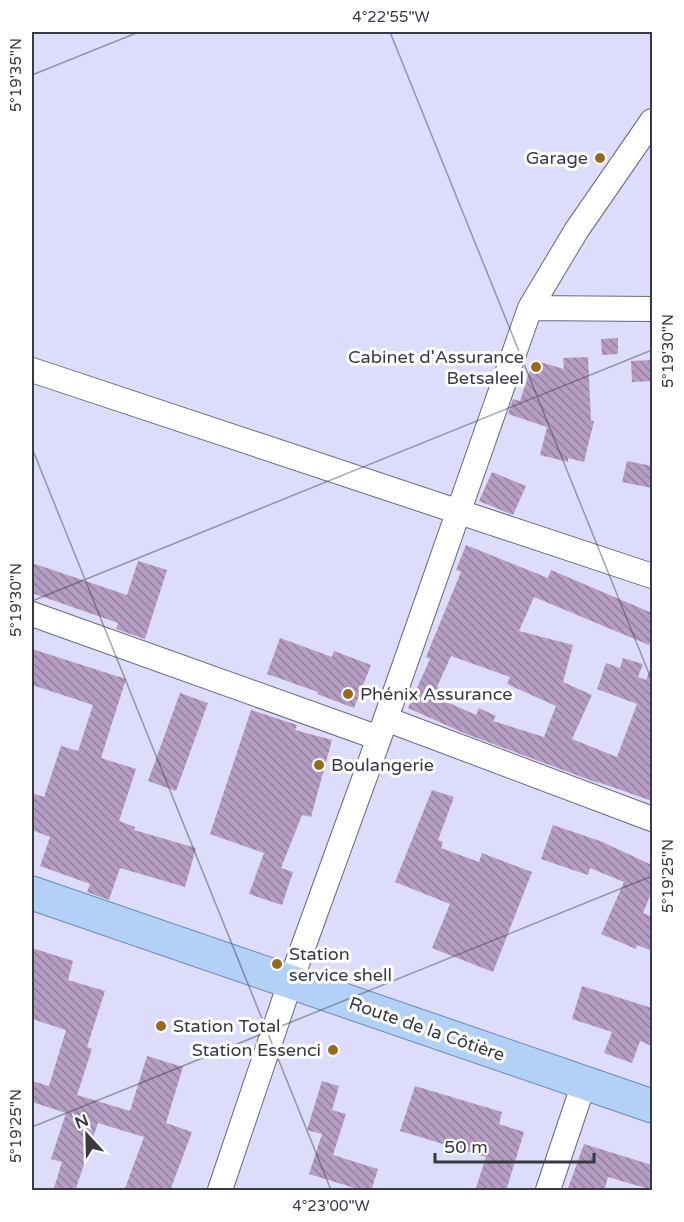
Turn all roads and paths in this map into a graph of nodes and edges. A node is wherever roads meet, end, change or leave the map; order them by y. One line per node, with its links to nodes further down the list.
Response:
1 (652, 121): 2 (street)
2 (530, 308): 3 (street); 5 (street)
3 (652, 309)
4 (32, 370): 5 (street)
5 (459, 510): 6 (street); 8 (street)
6 (652, 576)
7 (32, 614): 8 (street)
8 (382, 729): 9 (street); 11 (street)
9 (652, 819)
10 (32, 893): 11 (main road, Route de la Côtière)
11 (290, 983): 12 (main road, Route de la Côtière); 14 (street)
12 (584, 1083): 13 (main road, Route de la Côtière); 15 (street)
13 (652, 1106)
14 (220, 1191)
15 (548, 1191)

